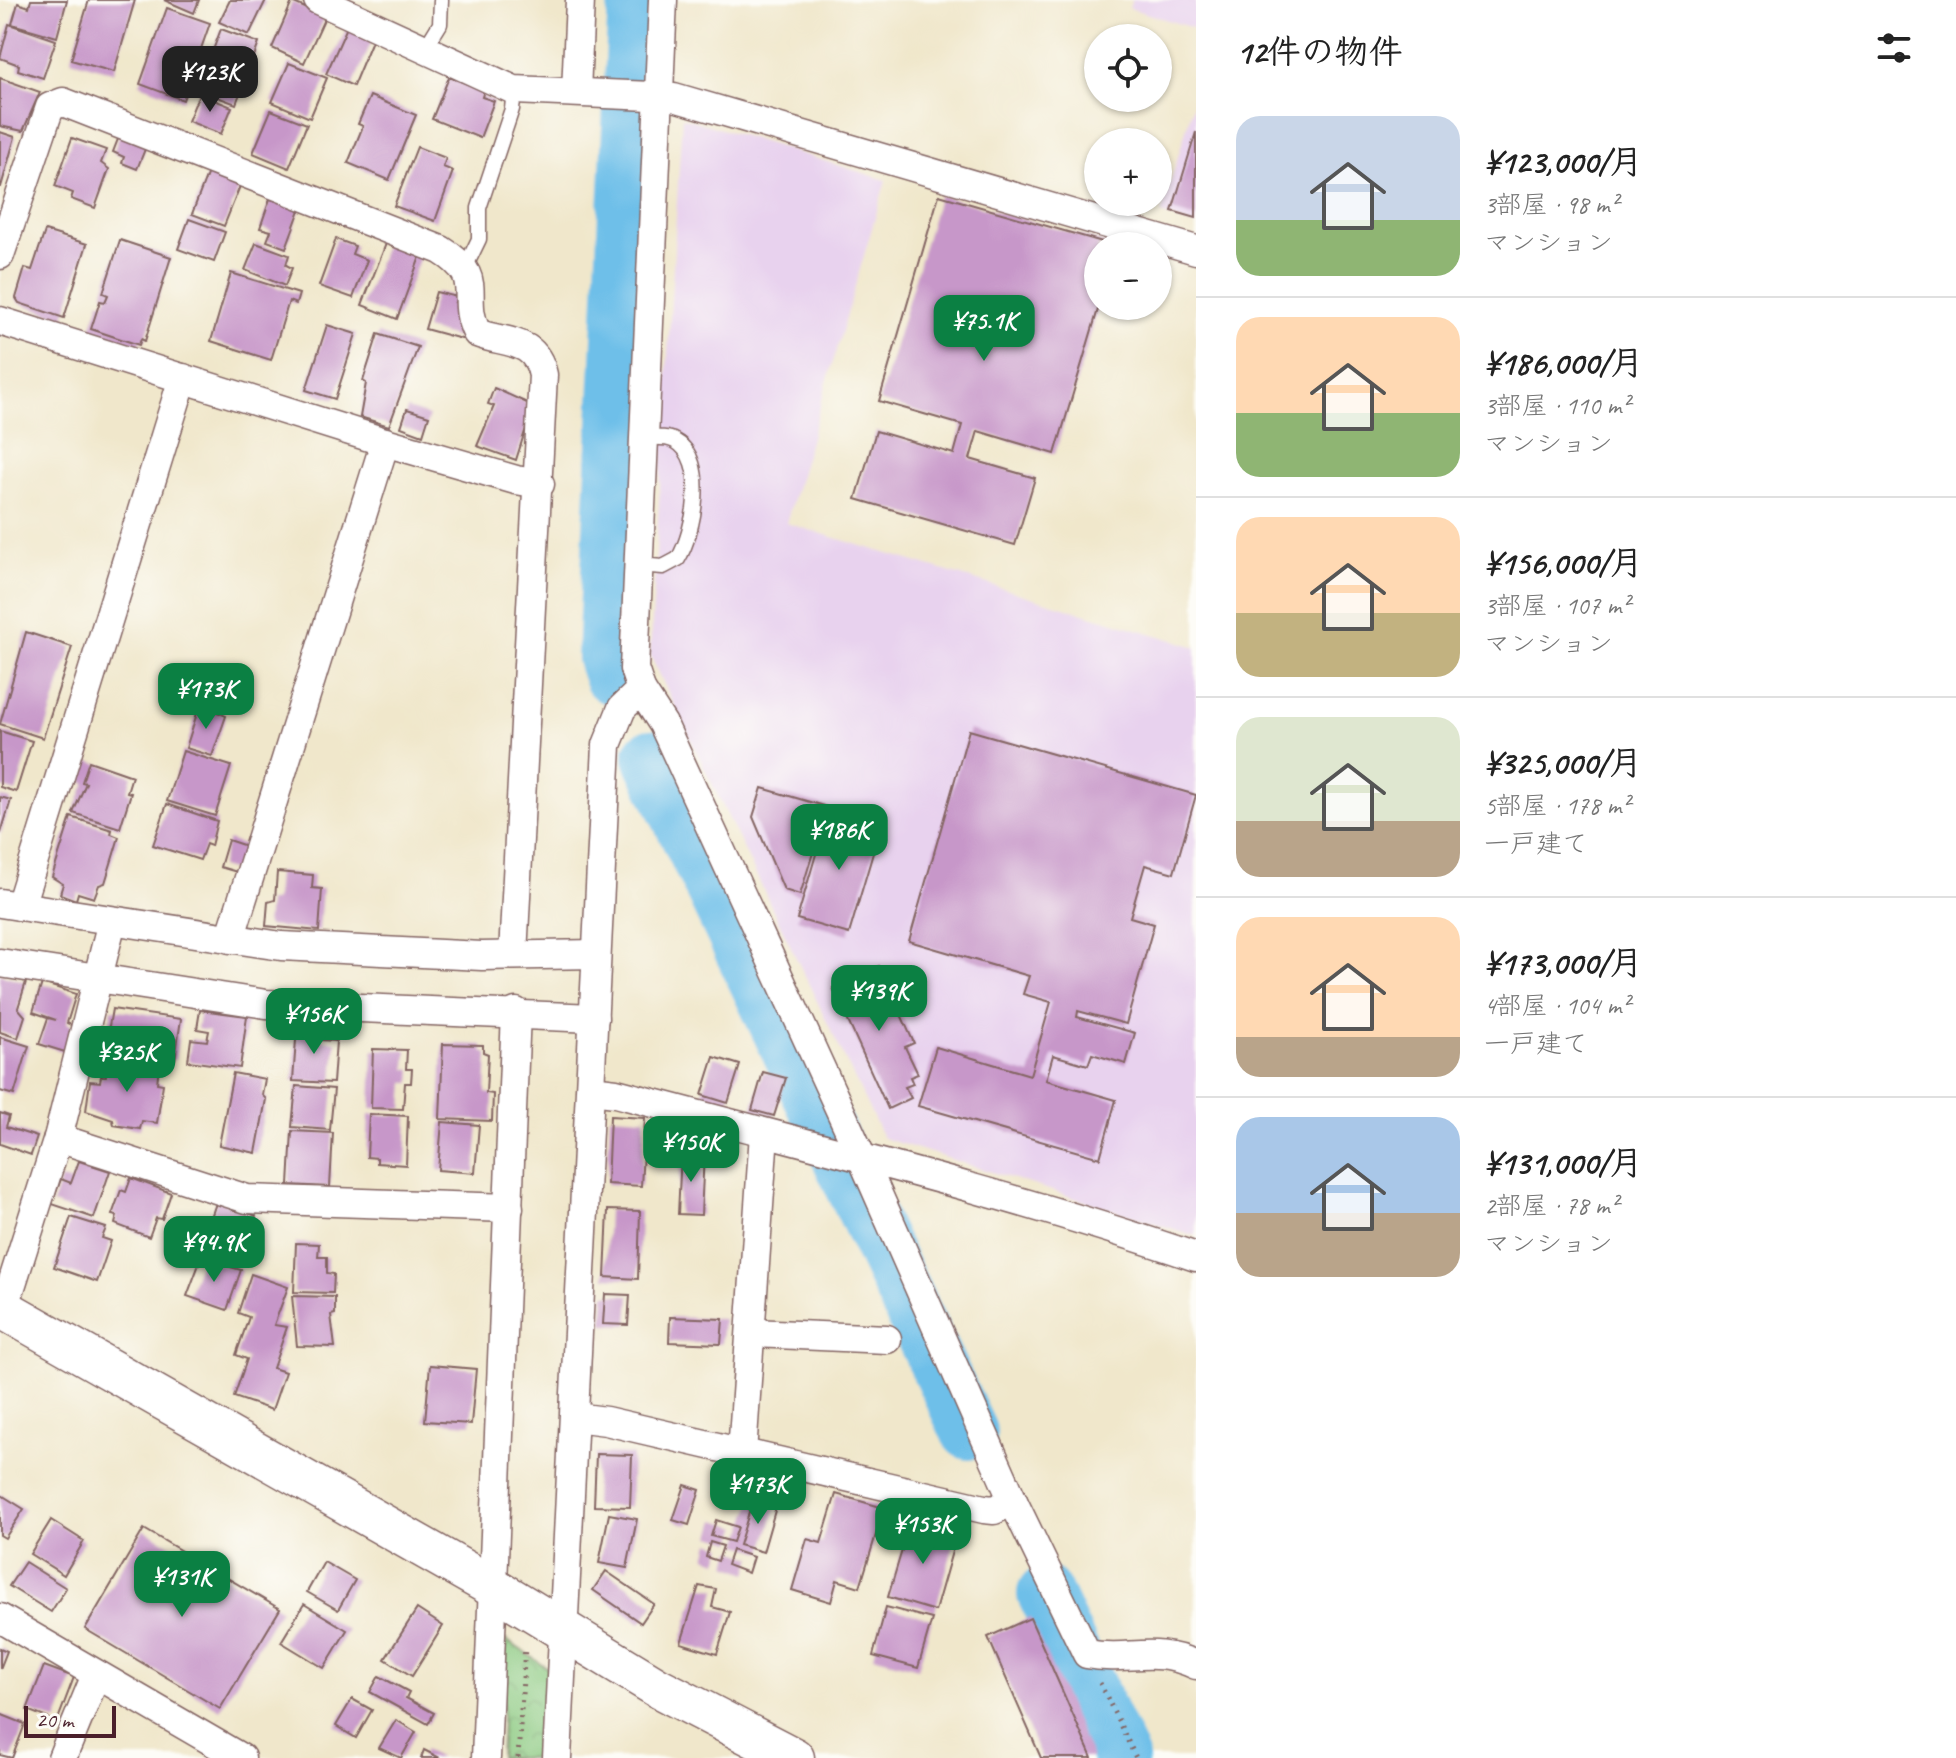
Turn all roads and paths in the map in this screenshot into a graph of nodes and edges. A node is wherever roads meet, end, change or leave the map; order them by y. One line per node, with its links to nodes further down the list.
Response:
1 (318, 0): 5 (street)
2 (441, 0): 5 (lane)
3 (580, 0): 7 (street)
4 (663, 0): 8 (street)
5 (424, 50): 6 (street)
6 (514, 90): 7 (street); 11 (lane)
7 (576, 92): 8 (street)
8 (643, 95): 9 (street); 14 (street)
9 (1196, 250)
10 (0, 255): 11 (street)
11 (465, 268): 16 (street)
12 (0, 321): 13 (street)
13 (183, 378): 15 (street); 19 (street)
14 (657, 438): 17 (street); 17 (lane)
15 (385, 442): 16 (street); 21 (street)
16 (540, 484): 23 (street)
17 (651, 566): 18 (street)
18 (641, 690): 22 (street); 31 (street)
19 (10, 905): 20 (street)
20 (112, 921): 21 (street); 25 (street)
21 (230, 939): 23 (street)
22 (596, 954): 23 (street); 27 (street)
23 (513, 955)
24 (0, 963): 25 (street)
25 (96, 978): 26 (street); 30 (street)
26 (516, 1012): 27 (street); 32 (street)
27 (594, 1018): 28 (street)
28 (591, 1090): 29 (street); 37 (street)
29 (764, 1133): 31 (street); 35 (street)
30 (58, 1138): 32 (street); 34 (street)
31 (857, 1157): 33 (street); 39 (street)
32 (509, 1208): 40 (street)
33 (1196, 1257)
34 (1, 1312): 40 (street)
35 (751, 1333): 36 (street); 38 (street)
36 (887, 1339)
37 (575, 1417): 38 (street); 42 (street)
38 (742, 1453): 39 (street)
39 (1013, 1501): 44 (street)
40 (493, 1587): 42 (street); 49 (street)
41 (0, 1618): 46 (street)
42 (564, 1631): 51 (street); 52 (street)
43 (525, 1640): 50 (path)
44 (1087, 1654): 45 (street); 53 (path)
45 (1196, 1665)
46 (96, 1675): 47 (street); 48 (street)
47 (62, 1758)
48 (241, 1758)
49 (486, 1758)
50 (518, 1758)
51 (557, 1758)
52 (794, 1758)
53 (1136, 1758)

